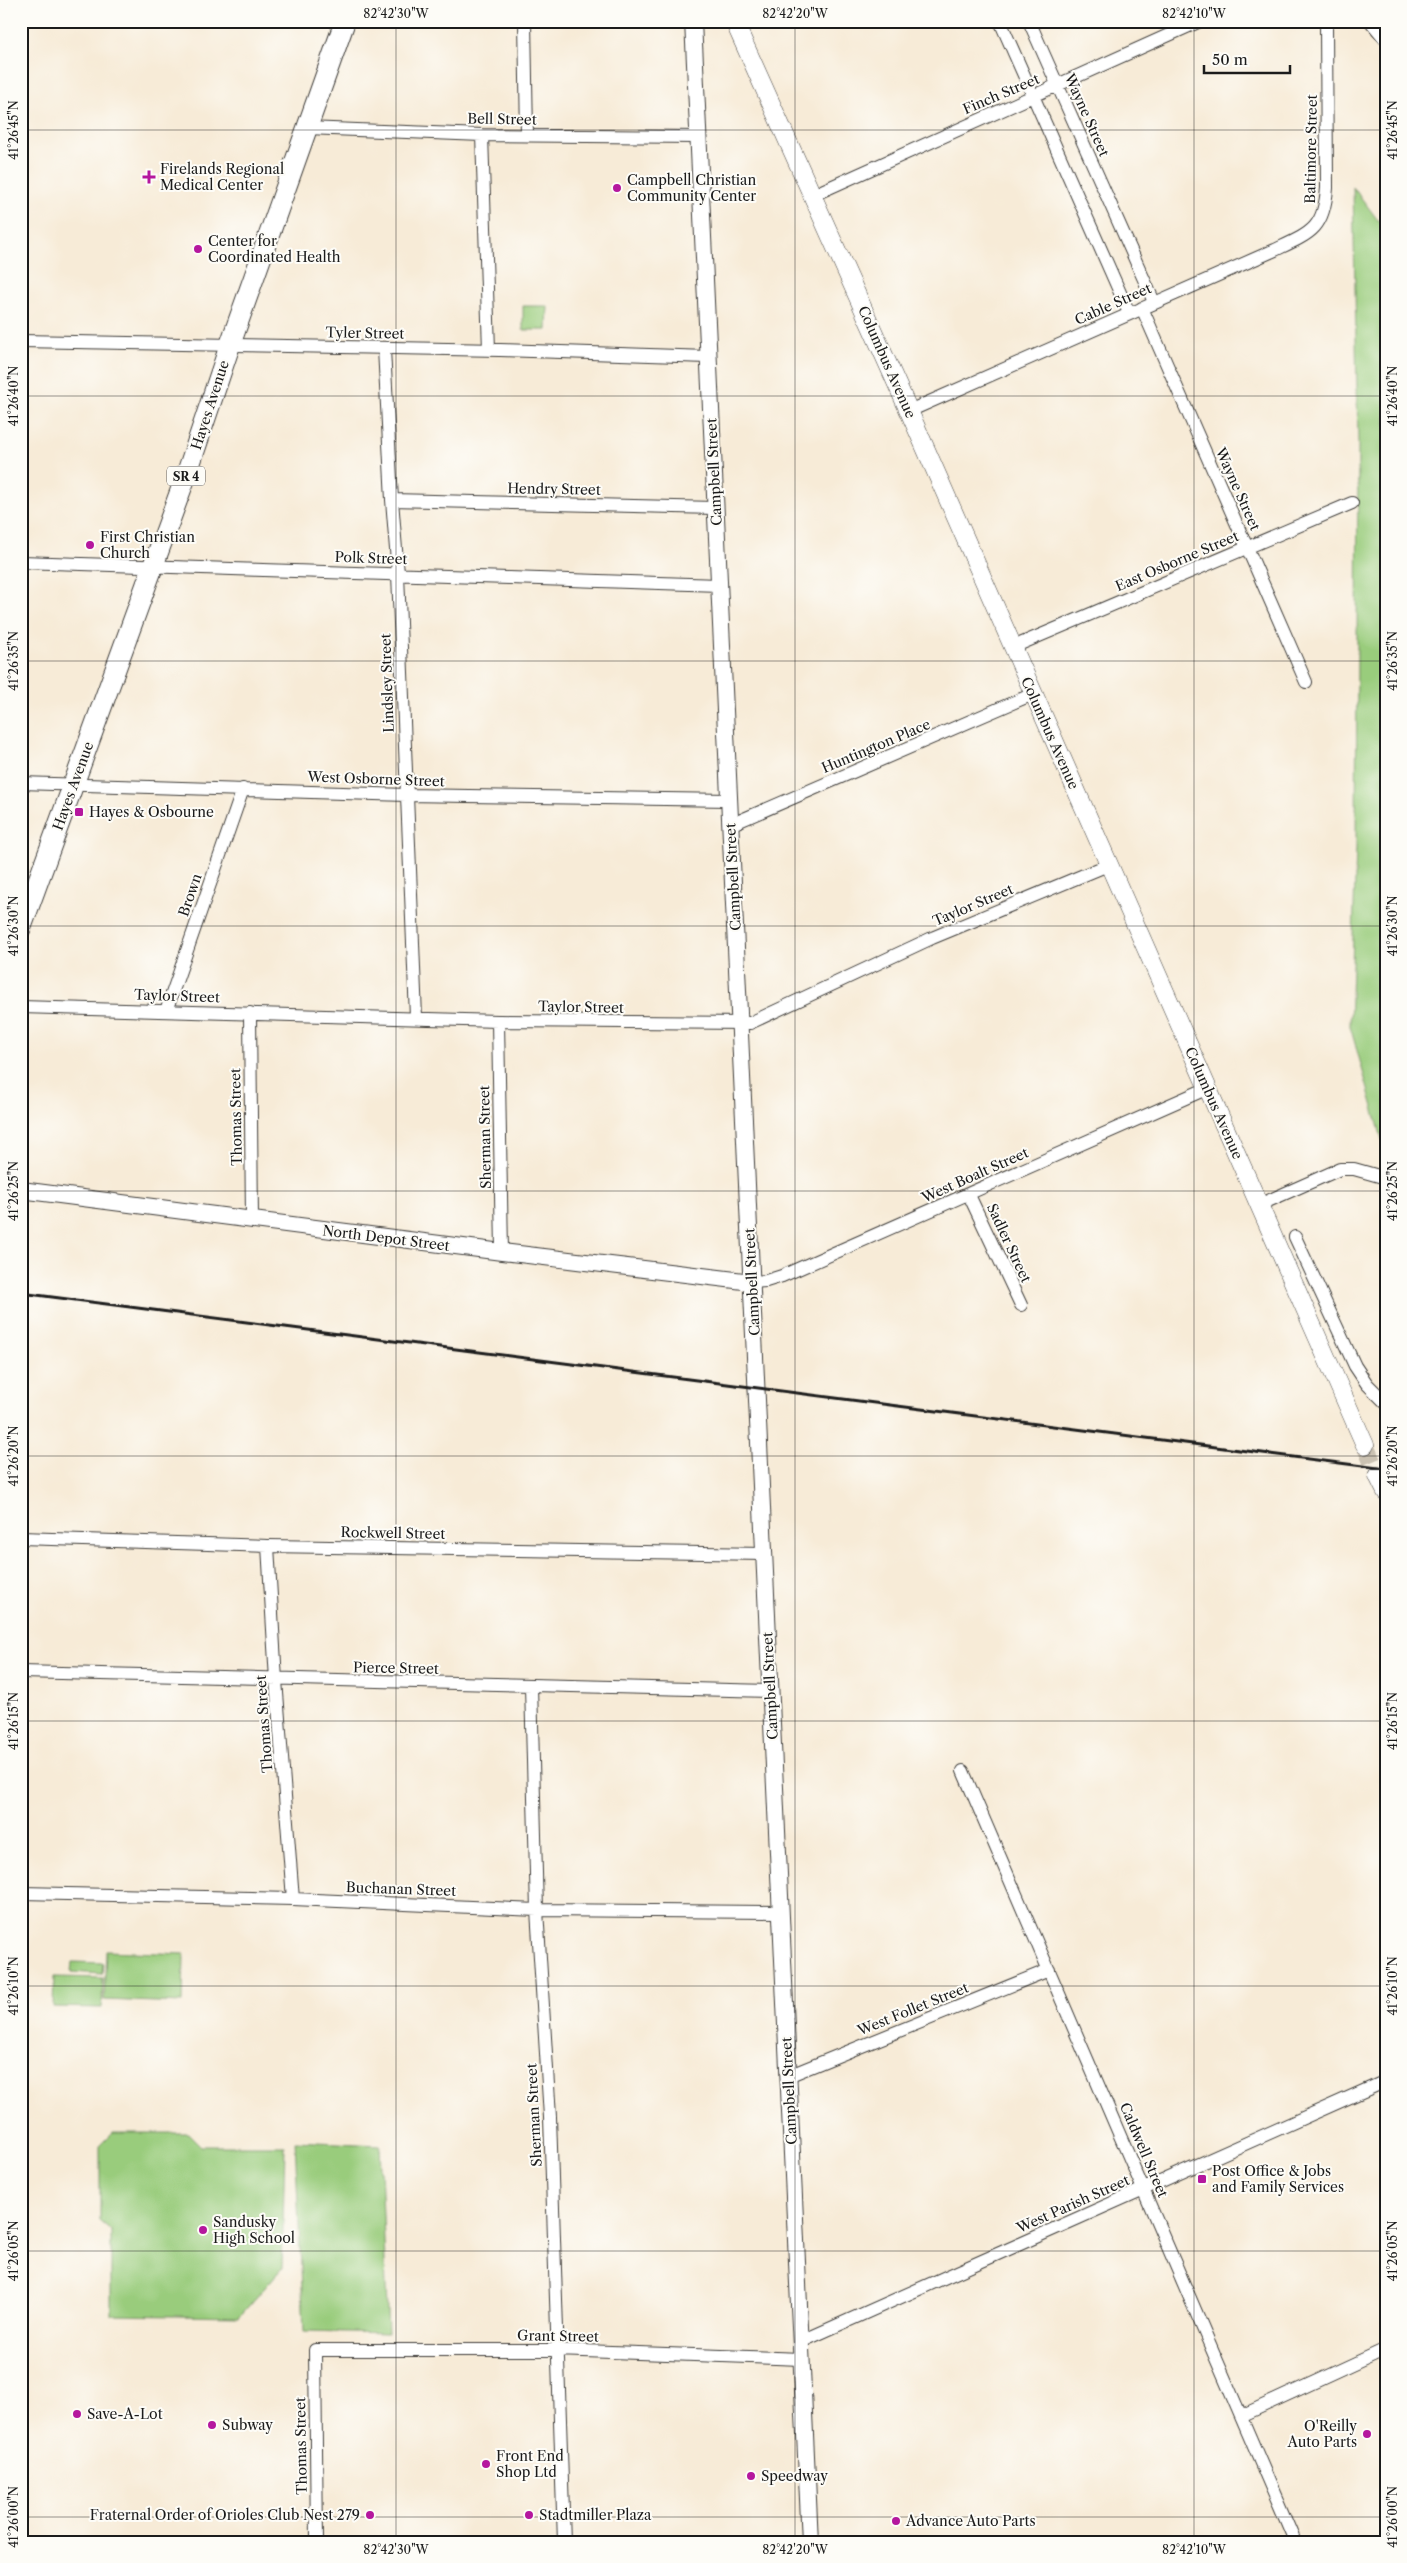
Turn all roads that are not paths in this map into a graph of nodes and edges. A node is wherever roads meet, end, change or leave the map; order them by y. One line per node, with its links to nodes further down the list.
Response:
1 (344, 21): 13 (main road, Hayes Avenue / SR 4)
2 (525, 21): 15 (street)
3 (693, 21): 16 (street, Campbell Street)
4 (734, 21): 17 (main road, Columbus Avenue)
5 (1000, 21): 12 (street)
6 (1029, 21): 11 (street, Wayne Street)
7 (1200, 21): 11 (street, Finch Street)
8 (1326, 21): 18 (street, Baltimore Street)
9 (1372, 21): 10 (street)
10 (1386, 37)
11 (1058, 86): 12 (street, Finch Street); 19 (street, Wayne Street)
12 (1034, 97): 17 (street, Finch Street); 21 (street)
13 (306, 128): 14 (street, Bell Street); 23 (main road, Hayes Avenue / SR 4)
14 (482, 134): 15 (street, Bell Street); 25 (street)
15 (527, 134): 16 (street, Bell Street)
16 (698, 137): 26 (street, Campbell Street)
17 (813, 195): 27 (main road, Columbus Avenue)
18 (1323, 216): 19 (street, Cable Street)
19 (1154, 302): 20 (street, Cable Street)
20 (1142, 308): 21 (street, Cable Street); 31 (street, Wayne Street)
21 (1129, 313): 27 (street, Cable Street)
22 (21, 340): 23 (street, Tyler Street)
23 (230, 345): 24 (street, Tyler Street); 33 (main road, Hayes Avenue / SR 4)
24 (384, 349): 25 (street, Tyler Street); 28 (street, Lindsley Street)
25 (489, 350): 26 (street, Tyler Street)
26 (708, 357): 30 (street, Campbell Street)
27 (909, 411): 36 (main road, Columbus Avenue)
28 (392, 500): 30 (street, Hendry Street); 34 (street, Lindsley Street)
29 (1352, 503): 31 (street, East Osborne Street)
30 (715, 508): 35 (street, Campbell Street)
31 (1247, 547): 36 (street, East Osborne Street); 37 (street, Wayne Street)
32 (21, 562): 33 (street, Polk Street)
33 (153, 566): 34 (street, Polk Street); 40 (main road, Hayes Avenue / SR 4)
34 (398, 574): 35 (street, Polk Street); 42 (street, Lindsley Street)
35 (719, 585): 43 (street, Campbell Street)
36 (1013, 648): 38 (main road, Columbus Avenue)
37 (1306, 682)
38 (1033, 694): 44 (street, Huntington Place); 45 (main road, Columbus Avenue)
39 (21, 783): 40 (street, West Osborne Street)
40 (73, 784): 41 (street, West Osborne Street); 46 (main road, Hayes Avenue / SR 4)
41 (243, 790): 42 (street, West Osborne Street); 48 (street, Brown)
42 (406, 795): 43 (street, West Osborne Street); 50 (street, Lindsley Street)
43 (730, 800): 44 (street, Campbell Street)
44 (730, 825): 52 (street, Campbell Street)
45 (1108, 865): 52 (street, Taylor Street); 53 (main road, Columbus Avenue)
46 (21, 928)
47 (21, 1007): 48 (street, Taylor Street)
48 (166, 1011): 49 (street, Taylor Street)
49 (250, 1013): 50 (street, Taylor Street); 58 (street, Thomas Street)
50 (416, 1017): 51 (street, Taylor Street)
51 (498, 1021): 52 (street, Taylor Street); 60 (street, Sherman Street)
52 (739, 1023): 61 (street, Campbell Street)
53 (1208, 1088): 56 (street, West Boalt Street); 57 (main road, Columbus Avenue)
54 (1386, 1178): 57 (street)
55 (21, 1190): 58 (street, North Depot Street)
56 (969, 1194): 61 (street, West Boalt Street); 62 (street, Sadler Street)
57 (1259, 1205): 64 (main road, Columbus Avenue)
58 (252, 1221): 60 (street, North Depot Street)
59 (1295, 1236): 63 (street)
60 (502, 1252): 61 (street, North Depot Street)
61 (752, 1282): 69 (street, Campbell Street)
62 (1021, 1305)
63 (1386, 1403)
64 (1364, 1445)
65 (1378, 1476): 66 (main road)
66 (1386, 1492)
67 (21, 1538): 68 (street, Rockwell Street)
68 (268, 1546): 69 (street, Rockwell Street); 71 (street, Thomas Street)
69 (764, 1554): 73 (street, Campbell Street)
70 (21, 1672): 71 (street, Pierce Street)
71 (276, 1680): 72 (street, Pierce Street); 76 (street, Thomas Street)
72 (531, 1686): 73 (street, Pierce Street); 77 (street, Sherman Street)
73 (770, 1691): 78 (street, Campbell Street)
74 (963, 1771): 79 (street, Caldwell Street)
75 (21, 1893): 76 (street, Buchanan Street)
76 (293, 1900): 77 (street, Buchanan Street)
77 (537, 1910): 78 (street, Buchanan Street); 86 (street, Sherman Street)
78 (780, 1912): 80 (street, Campbell Street)
79 (1049, 1970): 80 (street, West Follet Street); 82 (street, Caldwell Street)
80 (788, 2076): 83 (street, Campbell Street)
81 (1386, 2081): 82 (street, West Parish Street)
82 (1144, 2189): 83 (street, West Parish Street); 88 (street, Caldwell Street)
83 (800, 2342): 87 (street, Campbell Street)
84 (1386, 2349): 88 (street)
85 (314, 2350): 86 (street, Grant Street); 89 (street, Thomas Street)
86 (556, 2350): 87 (street, Grant Street); 90 (street, Sherman Street)
87 (801, 2359): 91 (street, Campbell Street)
88 (1241, 2416): 92 (street, Caldwell Street)
89 (316, 2542)
90 (564, 2542)
91 (810, 2542)
92 (1296, 2542)

